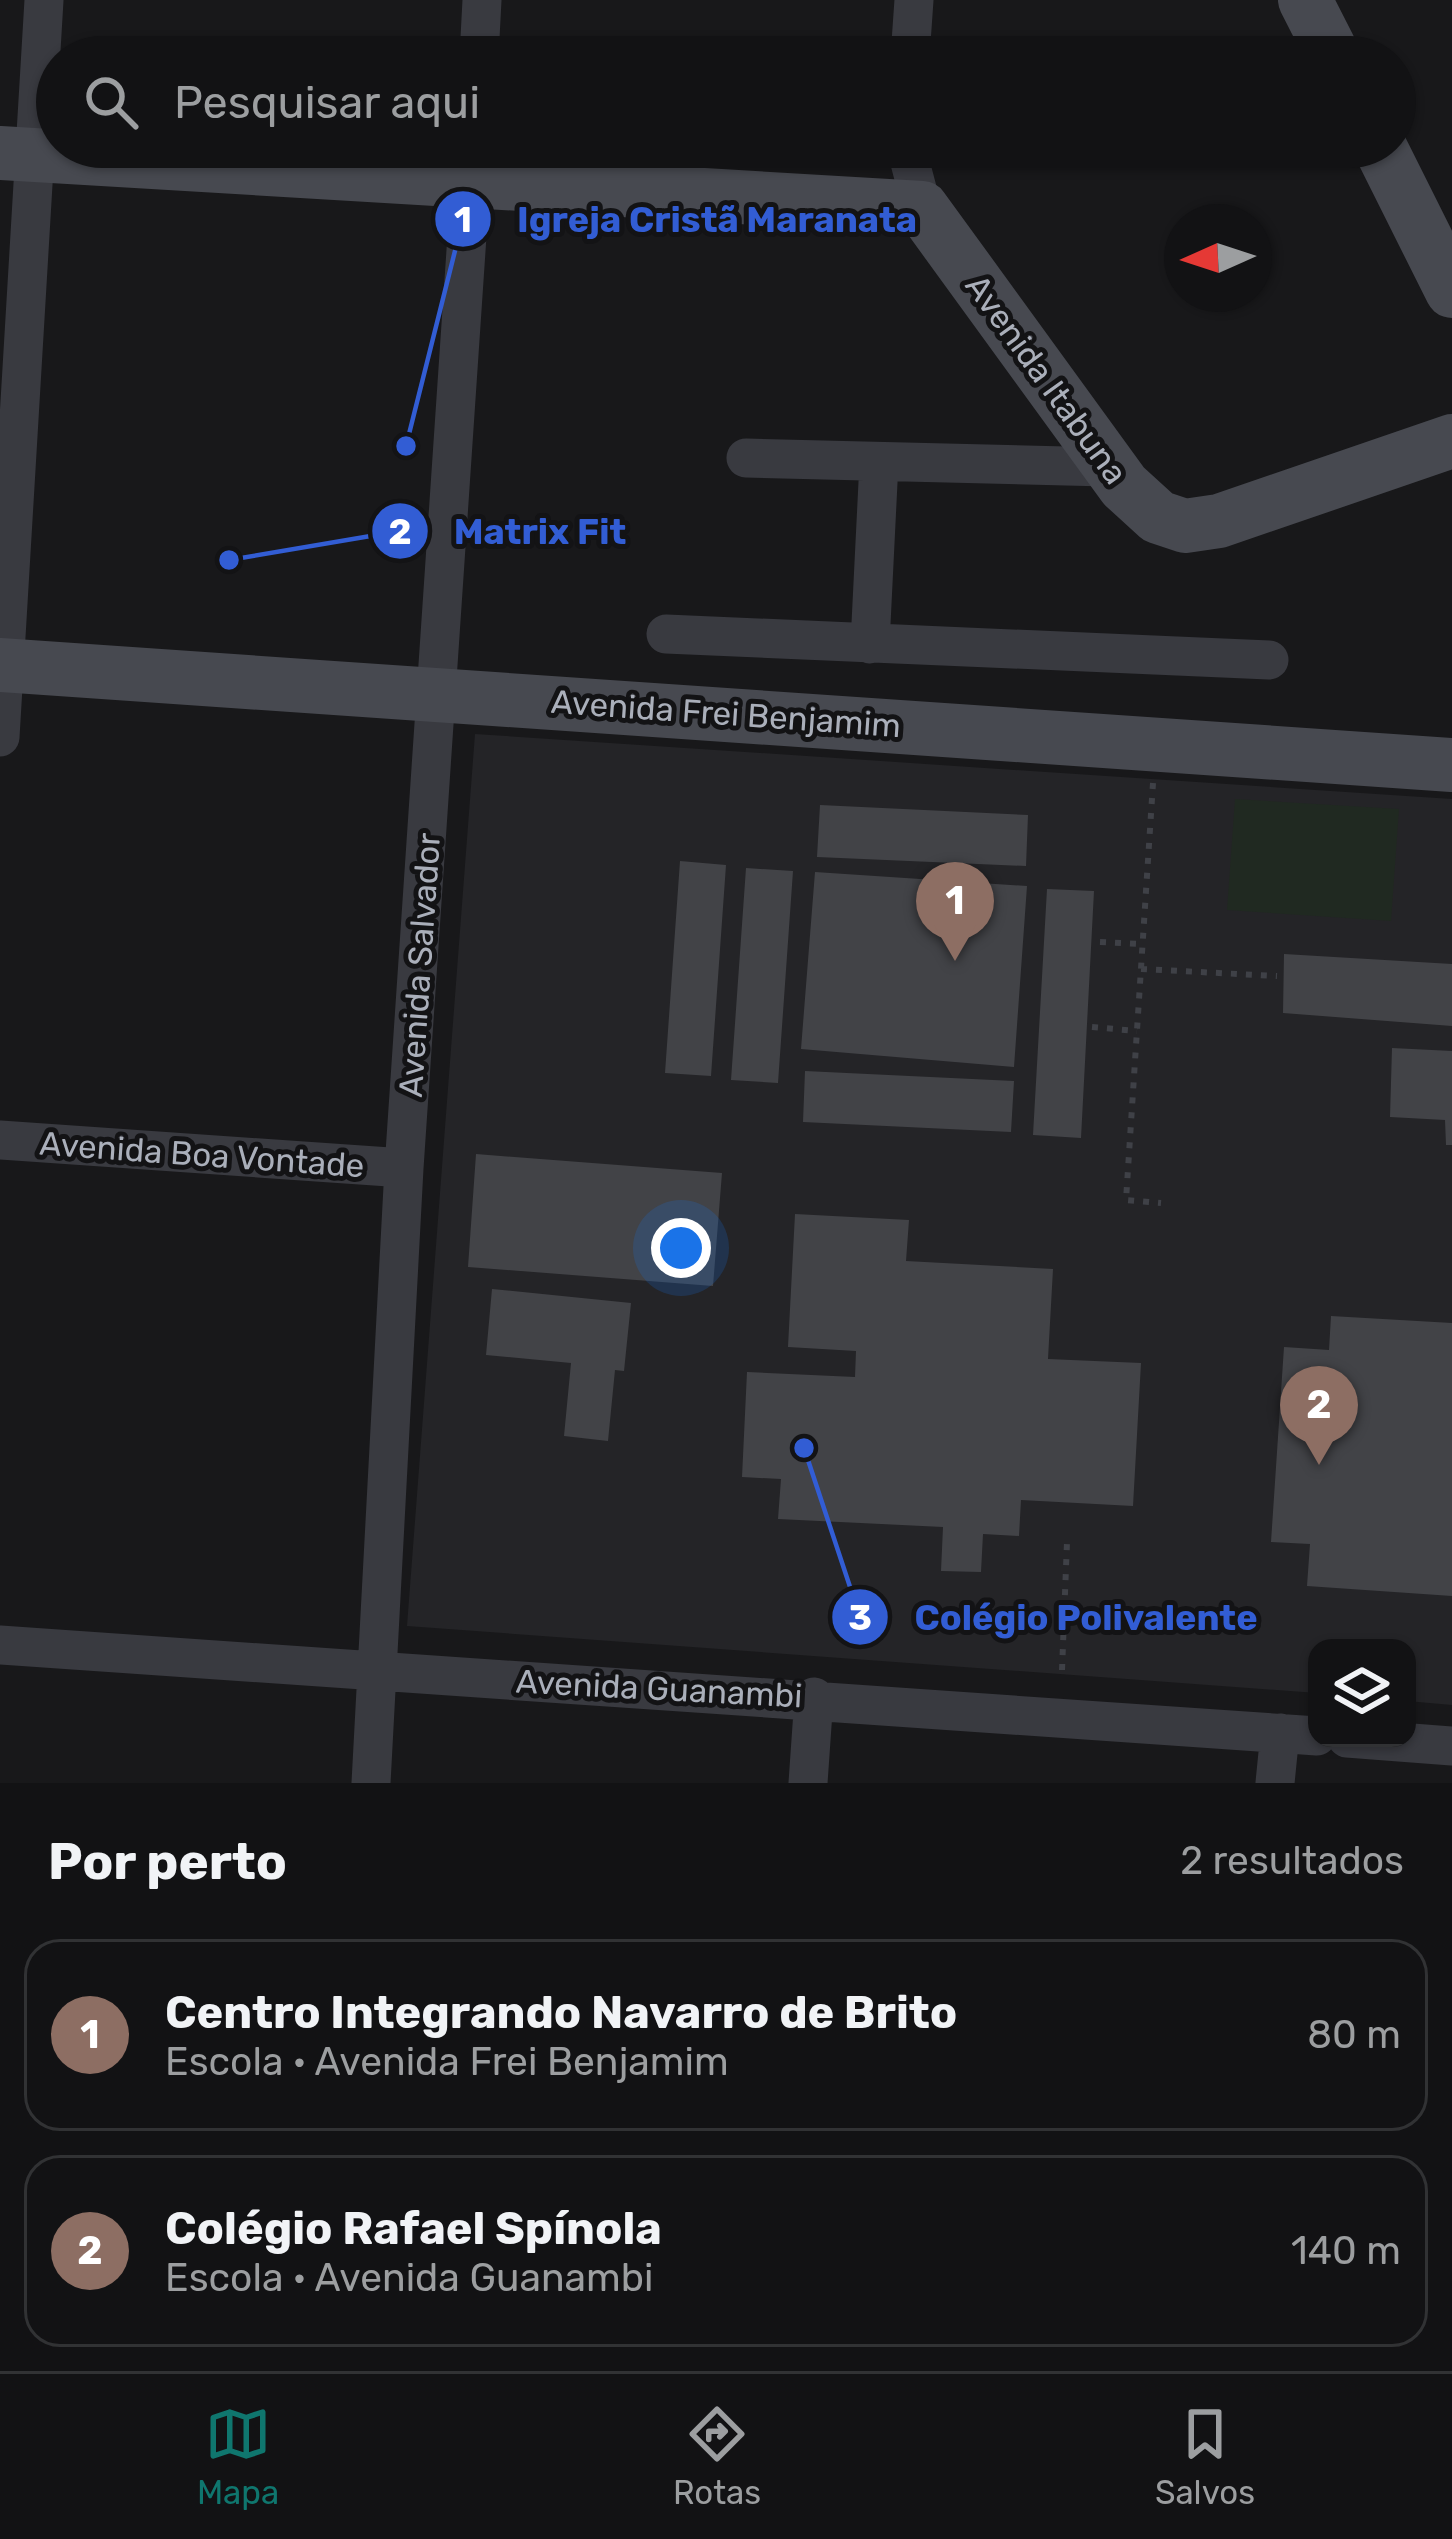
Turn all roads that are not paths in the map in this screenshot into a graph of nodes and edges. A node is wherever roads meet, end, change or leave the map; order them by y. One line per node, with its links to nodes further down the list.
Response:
1 (44, 0): 5 (street)
2 (482, 0): 6 (street)
3 (914, 0): 7 (street)
4 (1305, 0): 8 (street)
5 (38, 36)
6 (479, 36)
7 (911, 36)
8 (1323, 36)
9 (36, 46): 10 (street)
10 (17, 154): 24 (street)
11 (472, 168): 25 (street, Avenida Salvador)
12 (513, 168): 15 (street)
13 (912, 168): 15 (street)
14 (1390, 168): 16 (street)
15 (922, 208): 20 (street, Avenida Itabuna)
16 (1452, 291)
17 (1452, 441): 20 (street, Avenida Itabuna)
18 (746, 458): 19 (street)
19 (879, 462): 20 (street); 22 (street)
20 (1107, 467)
21 (666, 634): 22 (street)
22 (870, 644): 23 (street)
23 (1269, 660)
24 (2, 665): 25 (street, Avenida Frei Benjamim); 26 (street)
25 (440, 693): 27 (street, Avenida Frei Benjamim); 29 (street, Avenida Salvador)
26 (0, 737)
27 (1452, 765)
28 (0, 1140): 29 (street, Avenida Boa Vontade)
29 (404, 1168): 31 (street, Avenida Salvador)
30 (0, 1645): 31 (street, Avenida Guanambi)
31 (376, 1672): 32 (street, Avenida Guanambi); 36 (street, Avenida Salvador)
32 (814, 1697): 33 (street, Avenida Guanambi); 37 (street)
33 (1298, 1734): 38 (street)
34 (1416, 1743): 35 (street)
35 (1452, 1746)
36 (371, 1783)
37 (808, 1783)
38 (1275, 1783)

